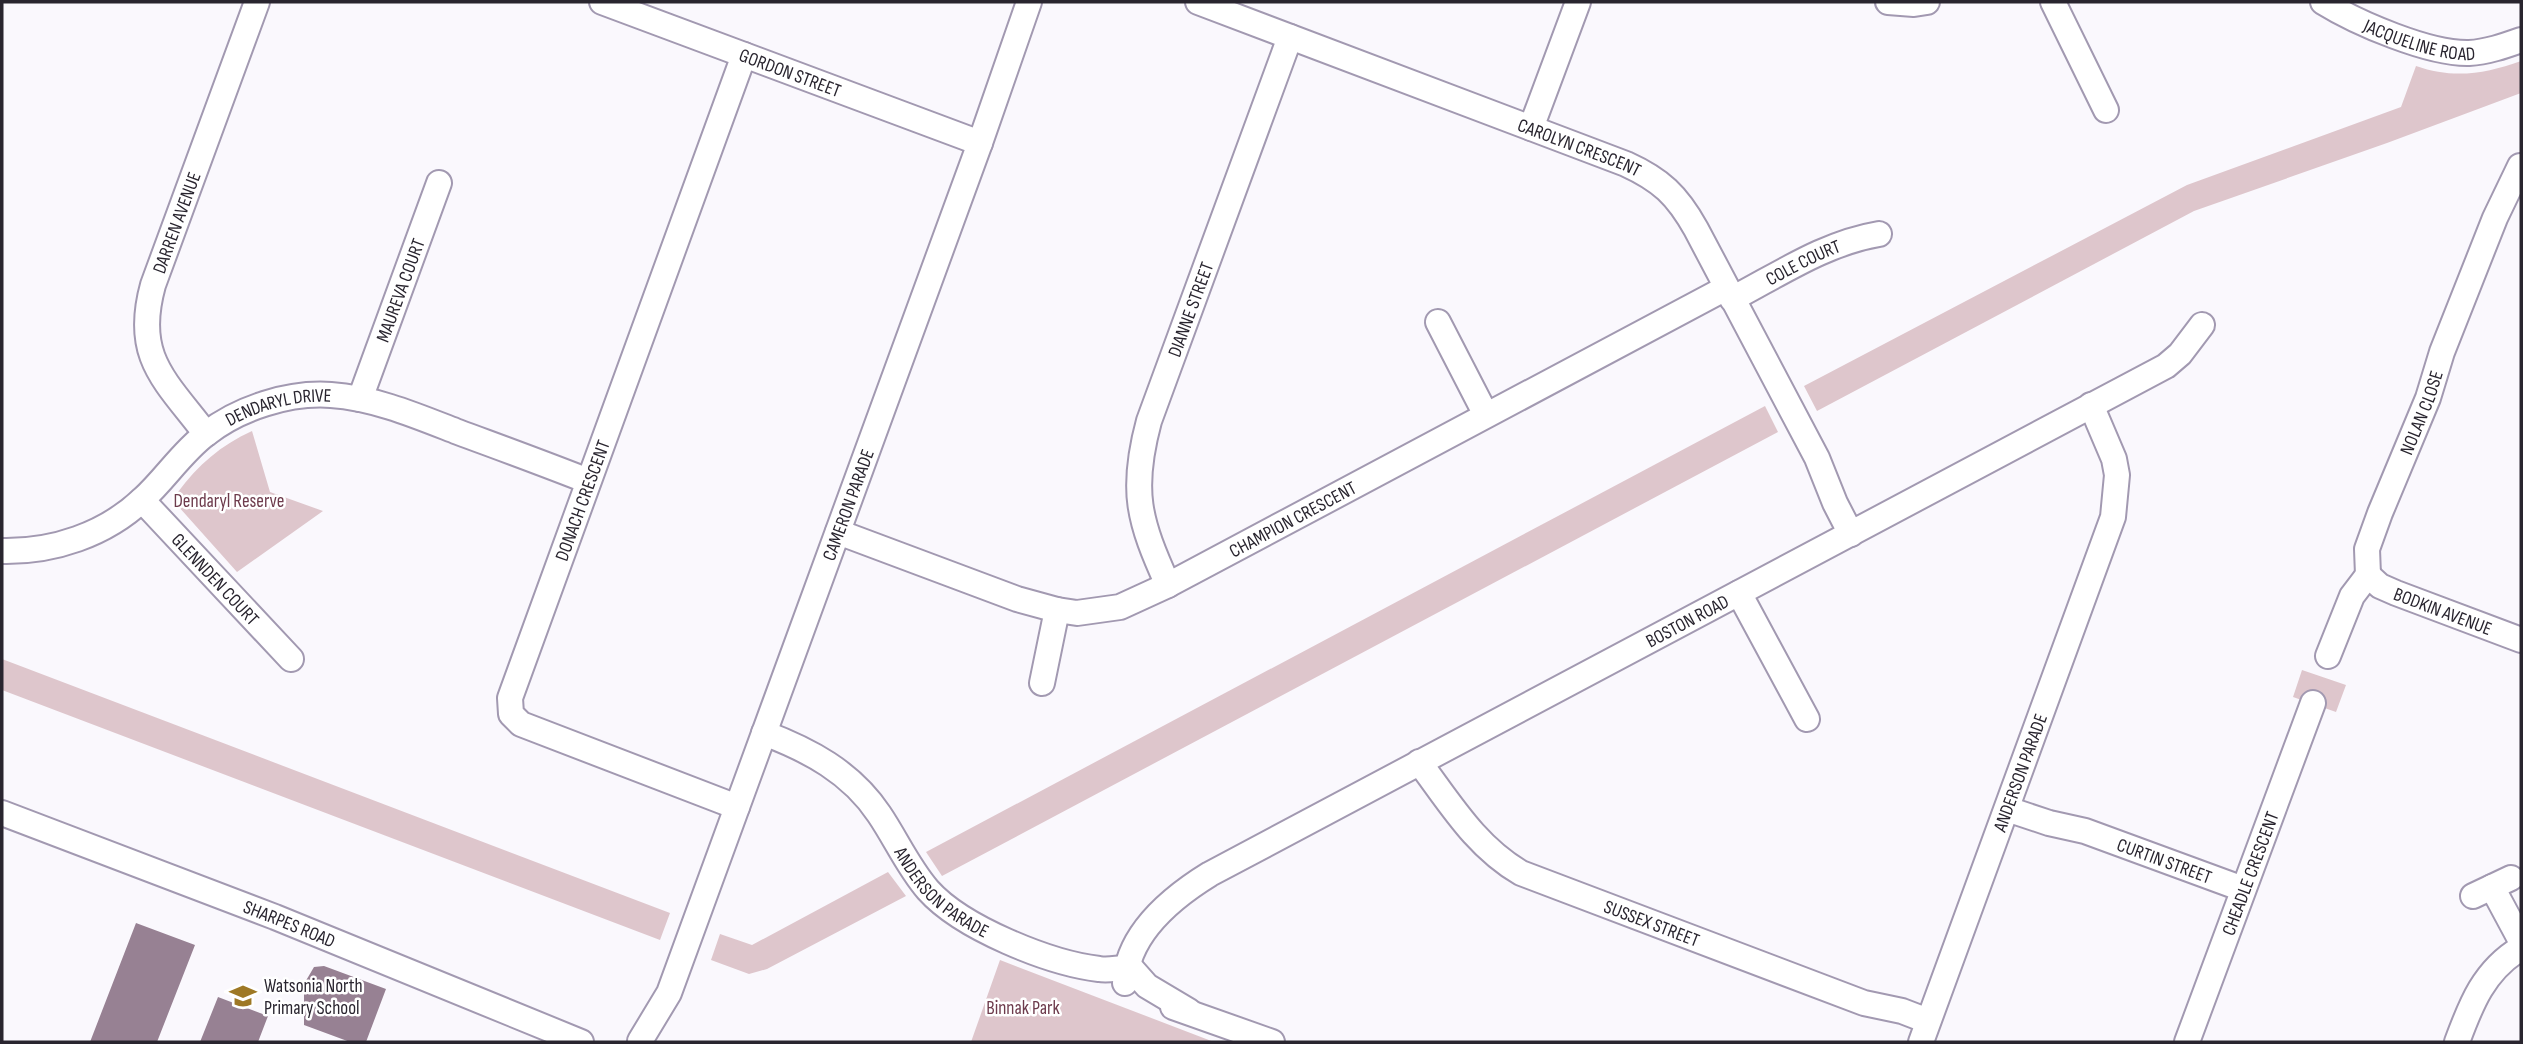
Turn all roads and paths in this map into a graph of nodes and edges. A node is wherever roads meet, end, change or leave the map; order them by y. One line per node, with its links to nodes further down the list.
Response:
1 (257, 2): 25 (street, DARREN AVENUE)
2 (602, 2): 12 (street, GORDON STREET)
3 (1198, 2): 10 (street, CAROLYN CRESCENT)
4 (1578, 2): 14 (street)
5 (1888, 2): 6 (street)
6 (1927, 2)
7 (2053, 2): 13 (street)
8 (2323, 2): 11 (street, JACQUELINE ROAD)
9 (1030, 7): 15 (street, CAMERON PARADE)
10 (1290, 37): 14 (street, CAROLYN CRESCENT); 32 (street, DIANNE STREET)
11 (2521, 40)
12 (744, 55): 15 (street, GORDON STREET); 26 (street, DONACH CRESCENT)
13 (2106, 110)
14 (1531, 128): 19 (street, CAROLYN CRESCENT)
15 (979, 143): 29 (street, CAMERON PARADE)
16 (2520, 166): 31 (street, NOLAN CLOSE)
17 (439, 183): 22 (street, MAUREVA COURT)
18 (1879, 234): 19 (street, COLE COURT)
19 (1729, 293): 24 (street, CHAMPION CRESCENT); 28 (street, CAROLYN CRESCENT)
20 (1438, 323): 24 (street)
21 (2202, 325): 23 (street, BOSTON ROAD)
22 (360, 399): 25 (street, DENDARYL DRIVE); 26 (street, DENDARYL DRIVE)
23 (2085, 408): 28 (street, BOSTON ROAD); 43 (street, ANDERSON PARADE)
24 (1486, 415): 32 (street, CHAMPION CRESCENT)
25 (206, 434): 27 (street, DENDARYL DRIVE)
26 (587, 481): 44 (street, DONACH CRESCENT)
27 (142, 500): 30 (street, DENDARYL DRIVE); 37 (street, GLENNDEN COURT)
28 (1856, 531): 33 (street, BOSTON ROAD)
29 (838, 532): 34 (street, CHAMPION CRESCENT); 41 (street, CAMERON PARADE)
30 (2, 551)
31 (2368, 575): 35 (street, BODKIN AVENUE); 36 (street, NOLAN CLOSE)
32 (1168, 585): 34 (street, CHAMPION CRESCENT)
33 (1739, 593): 40 (street); 42 (street, BOSTON ROAD)
34 (1057, 610): 38 (street)
35 (2521, 640)
36 (2328, 656)
37 (291, 659)
38 (1042, 683)
39 (2313, 703): 47 (street, CHEADLE CRESCENT)
40 (1807, 719)
41 (762, 739): 44 (street, CAMERON PARADE); 50 (street, ANDERSON PARADE)
42 (1427, 758): 50 (street, BOSTON ROAD); 52 (street, SUSSEX STREET)
43 (2009, 803): 47 (street, CURTIN STREET); 52 (street, ANDERSON PARADE)
44 (737, 807): 51 (street, CAMERON PARADE)
45 (2, 813): 53 (street, SHARPES ROAD)
46 (2492, 887): 48 (street)
47 (2243, 889): 58 (street, CHEADLE CRESCENT)
48 (2521, 941)
49 (2521, 948): 59 (street)
50 (1129, 974): 57 (street, ANDERSON PARADE)
51 (669, 993): 54 (street, CAMERON PARADE); 56 (street, CAMERON PARADE)
52 (1925, 1032)
53 (583, 1041)
54 (639, 1042): 55 (street)
55 (648, 1042)
56 (660, 1042)
57 (1272, 1042)
58 (2187, 1042)
59 (2457, 1042)

